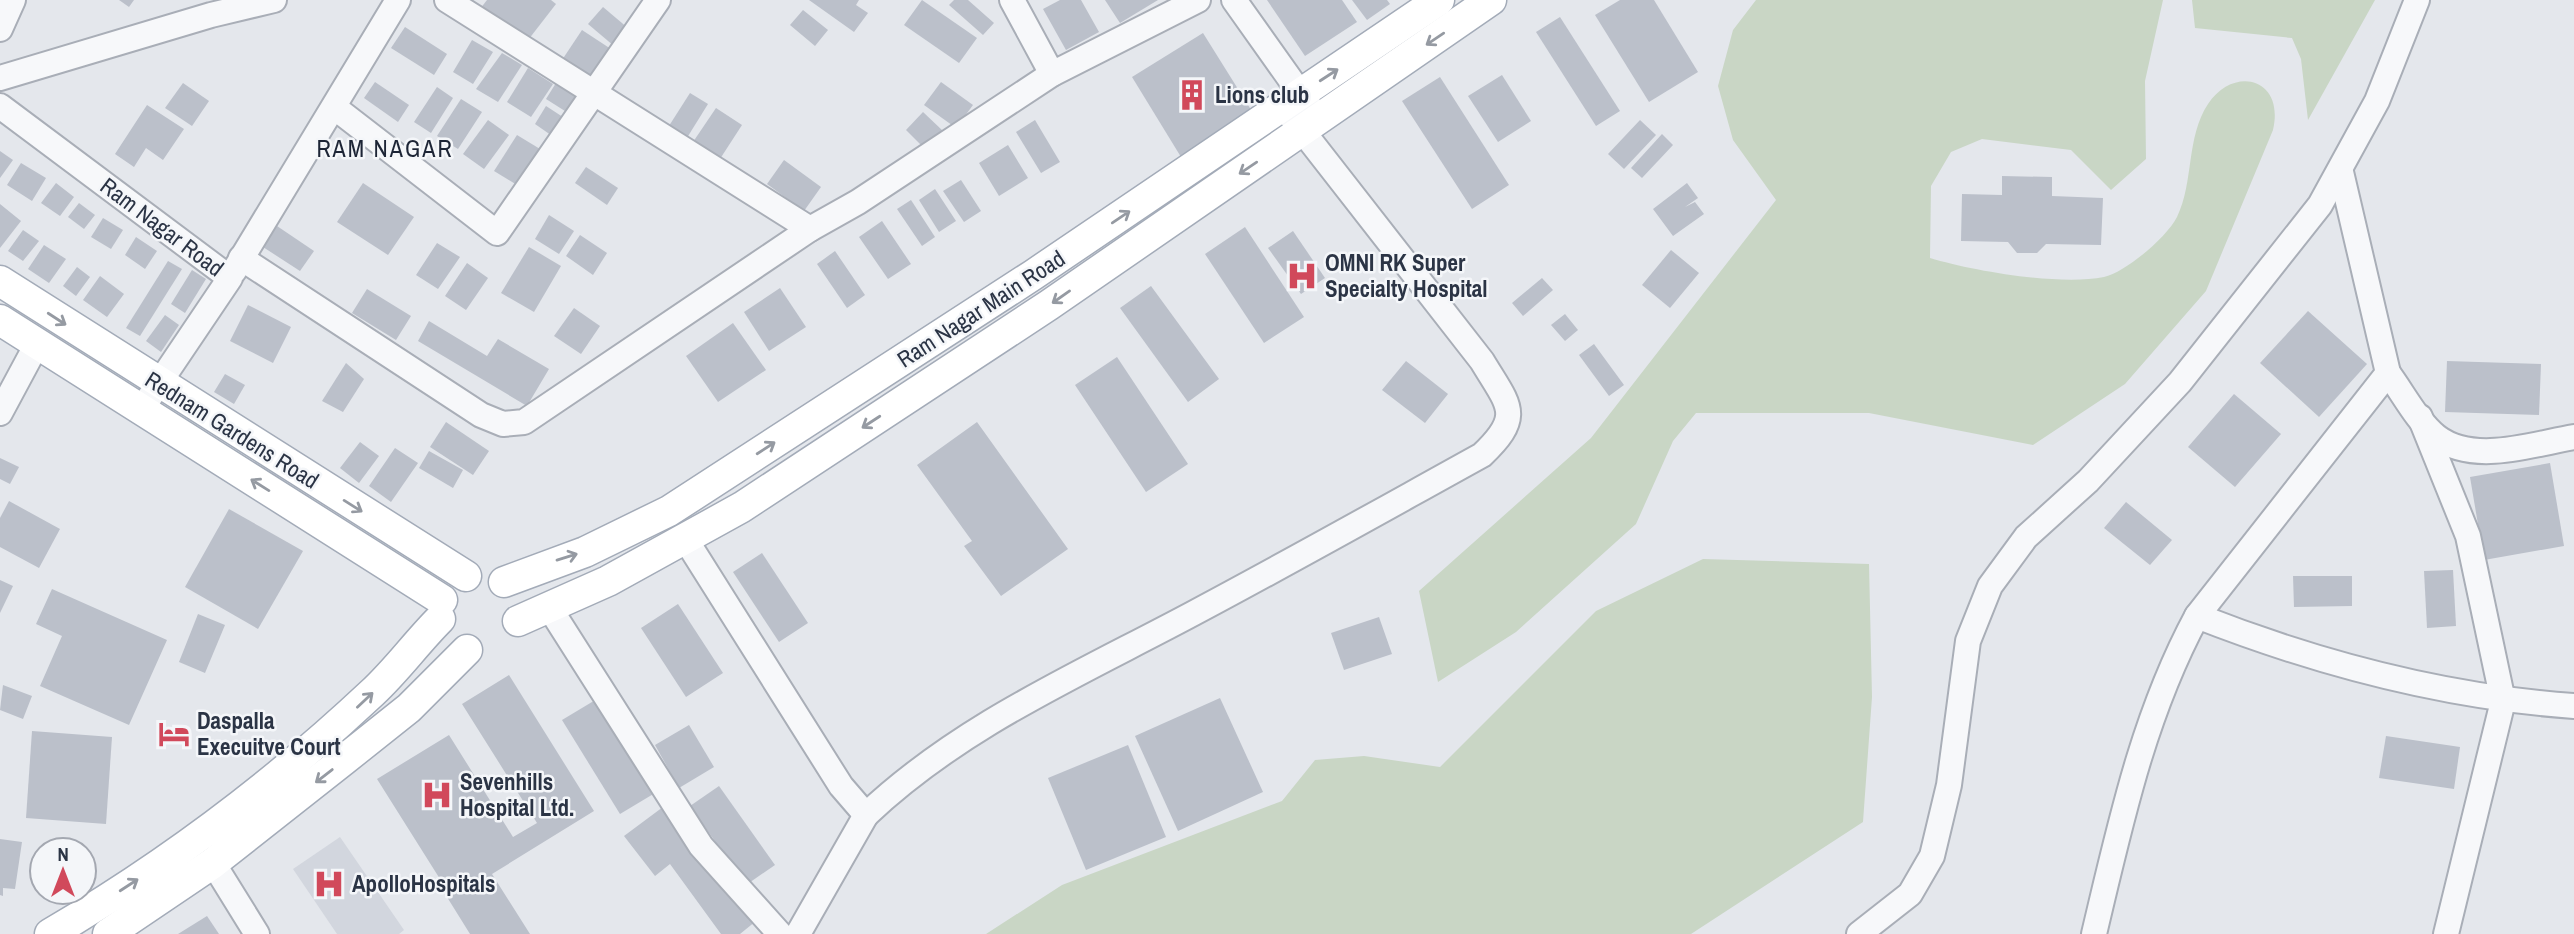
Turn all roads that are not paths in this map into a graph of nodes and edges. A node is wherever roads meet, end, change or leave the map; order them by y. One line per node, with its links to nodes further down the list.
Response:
1 (13, 0): 12 (street)
2 (274, 0): 14 (street)
3 (398, 0): 18 (street)
4 (447, 0): 15 (street)
5 (658, 0): 15 (street)
6 (1012, 0): 13 (street)
7 (1198, 0): 13 (street)
8 (1234, 0): 16 (street)
9 (1439, 0): 16 (main road, Ram Nagar Main Road, one-way to 9)
10 (1491, 0): 19 (main road, one-way to 19)
11 (2417, 0): 20 (street)
12 (0, 29)
13 (1052, 74): 21 (street)
14 (0, 78)
15 (596, 94): 18 (street); 21 (street)
16 (1292, 99): 19 (street); 34 (main road, Ram Nagar Main Road, one-way to 16)
17 (0, 106): 22 (street, Ram Nagar Road)
18 (334, 107): 22 (street)
19 (1311, 124): 32 (main road, one-way to 32); 42 (street)
20 (2341, 172): 26 (street); 49 (street)
21 (810, 229): 22 (street)
22 (236, 268): 27 (street, Ram Nagar Road)
23 (0, 281): 27 (main road, Rednam Gardens Road, one-way to 27)
24 (0, 320): 25 (main road, Rednam Gardens Road)
25 (37, 344): 28 (main road, Rednam Gardens Road); 29 (street)
26 (2388, 373): 30 (street); 37 (street)
27 (160, 385): 28 (street, Ram Nagar Road); 33 (main road, Rednam Gardens Road, one-way to 33)
28 (141, 410): 36 (main road, Rednam Gardens Road, one-way to 28)
29 (0, 413)
30 (2420, 417): 31 (street); 40 (street)
31 (2574, 437)
32 (686, 540): 35 (main road); 42 (street)
33 (466, 576): 34 (main road); 36 (main road)
34 (503, 582): 38 (main road)
35 (550, 607): 38 (main road); 47 (street)
36 (441, 610): 39 (main road); 44 (main road, one-way to 36)
37 (2197, 616): 40 (street); 50 (street)
38 (518, 621): 39 (main road)
39 (486, 649): 43 (main road, one-way to 43)
40 (2503, 701): 41 (street); 51 (street)
41 (2574, 706)
42 (866, 815): 48 (street)
43 (213, 863): 45 (main road); 46 (street)
44 (50, 934)
45 (107, 934)
46 (257, 934)
47 (780, 934)
48 (798, 934)
49 (1859, 934)
50 (2094, 934)
51 (2446, 934)

